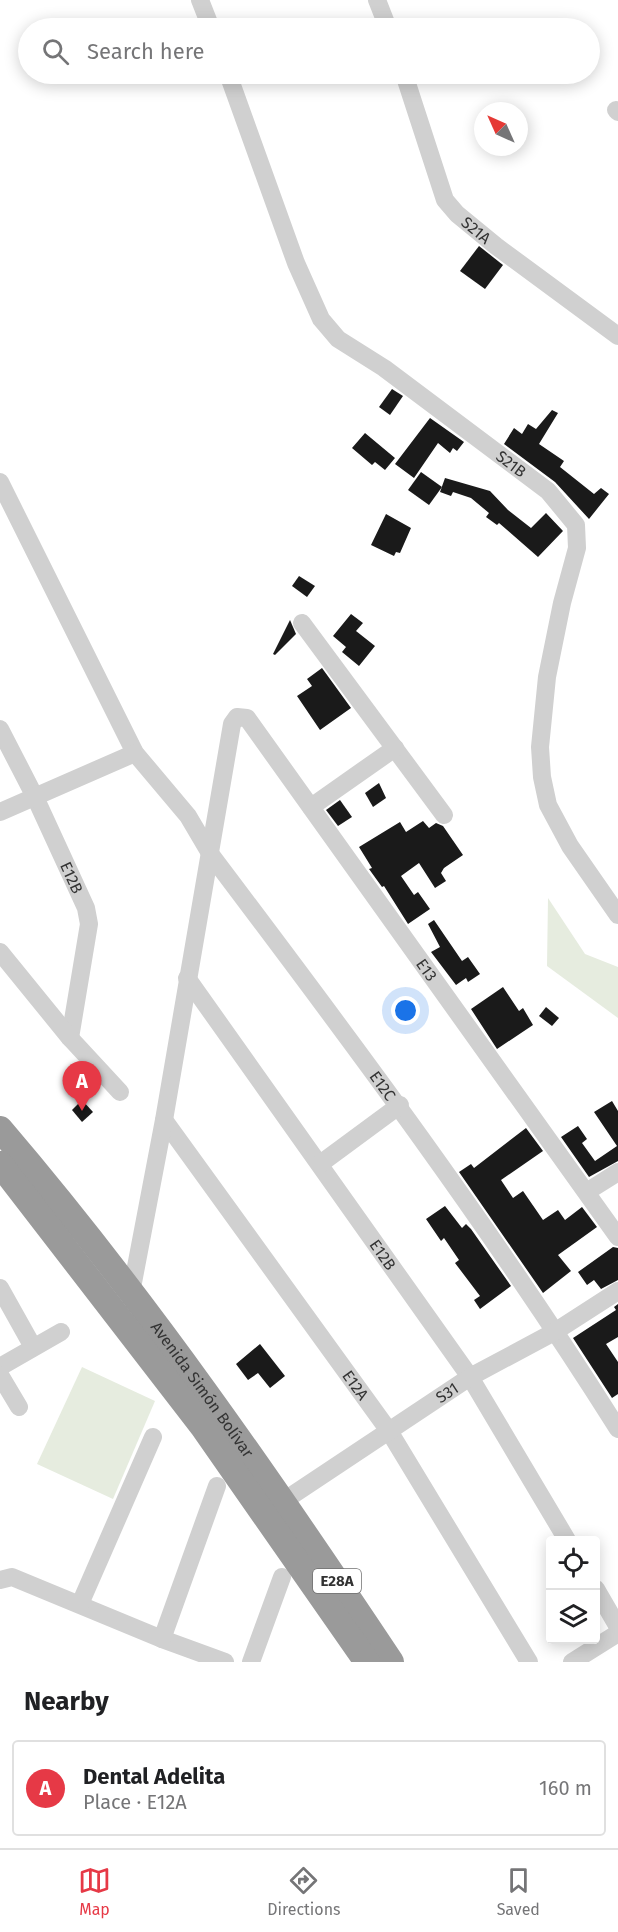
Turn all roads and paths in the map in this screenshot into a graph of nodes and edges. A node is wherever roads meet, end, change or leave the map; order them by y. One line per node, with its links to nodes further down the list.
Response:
1 (200, 0): 3 (street)
2 (377, 0): 4 (street)
3 (207, 18)
4 (384, 18)
5 (232, 84): 18 (street, S21B)
6 (407, 84): 7 (street, S21A)
7 (618, 336)
8 (0, 482): 12 (street, E12C)
9 (302, 623): 11 (street)
10 (0, 729): 13 (street, E12B)
11 (395, 748): 14 (street); 16 (street)
12 (135, 753): 13 (street); 17 (street, E12C)
13 (35, 797): 15 (street); 21 (street, E12B)
14 (311, 807): 17 (street, E13); 29 (street, E13)
15 (0, 812)
16 (444, 815)
17 (211, 855): 20 (street); 23 (street, E12C)
18 (618, 915)
19 (0, 952): 21 (street)
20 (188, 978): 24 (street); 27 (street, E12B)
21 (70, 1038): 22 (street)
22 (120, 1092)
23 (400, 1106): 27 (street); 34 (street, E12C)
24 (164, 1120): 33 (street); 42 (street, E12A)
25 (0, 1129): 33 (highway, Avenida Simón Bolívar)
26 (0, 1164): 56 (highway, Avenida Simón Bolívar)
27 (320, 1164): 39 (street, E12B)
28 (618, 1172): 29 (street)
29 (588, 1191): 30 (street, E13)
30 (618, 1237)
31 (0, 1288): 36 (street)
32 (618, 1292): 34 (street, S31)
33 (131, 1293): 45 (highway, Avenida Simón Bolívar)
34 (556, 1331): 39 (street, S31); 41 (street, E12C)
35 (61, 1332): 36 (street)
36 (33, 1347): 37 (street)
37 (0, 1367)
38 (0, 1375): 40 (street)
39 (470, 1377): 42 (street, S31); 46 (street, E12B)
40 (19, 1407)
41 (618, 1429)
42 (389, 1431): 45 (street, S31); 58 (street, E12A)
43 (153, 1437): 50 (street)
44 (217, 1486): 53 (street)
45 (282, 1502): 57 (highway, Avenida Simón Bolívar / E28A)
46 (565, 1536)
47 (282, 1577): 55 (street)
48 (6, 1578): 50 (street)
49 (597, 1590): 51 (street)
50 (80, 1605): 53 (street)
51 (618, 1627)
52 (618, 1633): 59 (street)
53 (162, 1639): 54 (street)
54 (225, 1662)
55 (251, 1662)
56 (367, 1662)
57 (391, 1662)
58 (529, 1662)
59 (572, 1662)

